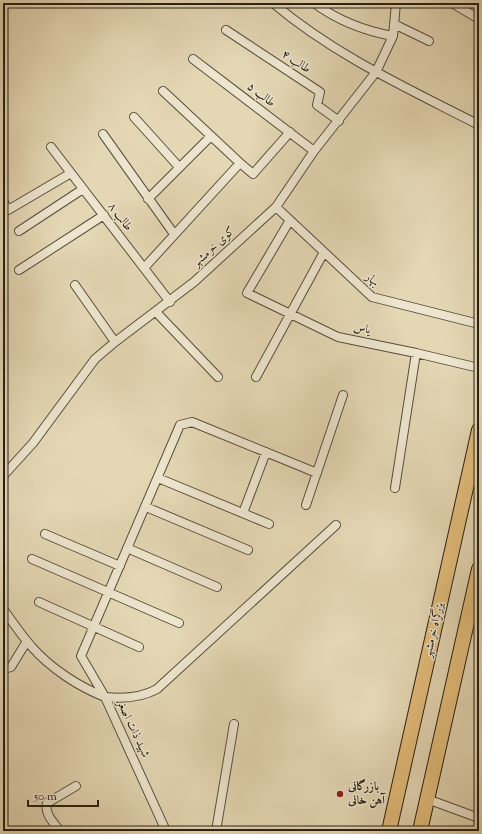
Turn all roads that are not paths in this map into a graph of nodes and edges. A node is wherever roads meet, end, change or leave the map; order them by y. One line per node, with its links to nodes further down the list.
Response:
1 (273, 3): 11 (street)
2 (314, 3): 8 (street)
3 (396, 3): 6 (street, کوی خرمشهر)
4 (452, 3): 5 (street)
5 (479, 19)
6 (394, 24): 8 (street, کوی خرمشهر); 9 (street)
7 (226, 30): 14 (street, طالب ۴)
8 (393, 36): 11 (street, کوی خرمشهر)
9 (429, 41)
10 (193, 59): 16 (street, طالب ۵)
11 (376, 72): 14 (street, کوی خرمشهر); 15 (street)
12 (162, 91): 18 (street)
13 (134, 116): 22 (street)
14 (339, 121): 20 (street, کوی خرمشهر)
15 (479, 125)
16 (290, 132): 20 (street, طالب ۵); 21 (street)
17 (103, 134): 25 (street)
18 (211, 136): 21 (street); 22 (street)
19 (51, 147): 23 (street, طالب ۸)
20 (314, 151): 27 (street, کوی خرمشهر)
21 (240, 163): 31 (street)
22 (179, 167): 25 (street)
23 (71, 173): 24 (street, طالب ۸); 26 (street)
24 (83, 189): 28 (street, طالب ۸); 30 (street)
25 (148, 199): 31 (street)
26 (3, 201)
27 (276, 208): 29 (street, بهار); 36 (street, کوی خرمشهر)
28 (104, 216): 33 (street, طالب ۸); 34 (street)
29 (290, 220): 32 (street, بهار); 38 (street, یاس)
30 (18, 231)
31 (174, 234): 33 (street)
32 (324, 252): 38 (street); 39 (street, بهار)
33 (144, 268): 36 (street, طالب ۸)
34 (19, 270)
35 (75, 285): 40 (street)
36 (170, 302): 37 (street, کوی خرمشهر)
37 (156, 312): 40 (street, کوی خرمشهر); 44 (street)
38 (290, 314): 41 (street, یاس); 43 (street)
39 (479, 324)
40 (115, 342): 49 (street, کوی خرمشهر)
41 (416, 353): 42 (street, یاس); 51 (street)
42 (479, 368)
43 (256, 377)
44 (218, 378)
45 (343, 395): 48 (street)
46 (479, 430): 81 (highway, بزرگراه خرمشهر)
47 (266, 452): 48 (street); 50 (street); 54 (street)
48 (317, 473): 52 (street)
49 (3, 476)
50 (158, 478): 53 (street); 54 (street)
51 (395, 488)
52 (306, 505)
53 (146, 507): 58 (street); 59 (street)
54 (242, 513): 55 (street)
55 (269, 524)
56 (336, 526): 73 (street)
57 (45, 534): 61 (street)
58 (127, 548): 61 (street); 63 (street)
59 (248, 550)
60 (32, 559): 64 (street)
61 (120, 566): 64 (street)
62 (479, 569): 76 (highway)
63 (217, 587)
64 (108, 592): 68 (street); 69 (street)
65 (39, 602): 69 (street)
66 (3, 609): 67 (street, شهید ذات اصغر)
67 (6, 618): 70 (street, شهید ذات اصغر)
68 (179, 623)
69 (94, 626): 71 (street); 73 (street)
70 (27, 641): 72 (street); 73 (street, شهید ذات اصغر)
71 (139, 647)
72 (3, 669)
73 (105, 697): 79 (street, شهید ذات اصغر)
74 (234, 724): 80 (street)
75 (76, 786): 78 (street)
76 (427, 799): 77 (street); 82 (highway)
77 (479, 818)
78 (60, 831)
79 (166, 831)
80 (216, 831)
81 (389, 831)
82 (420, 831)

